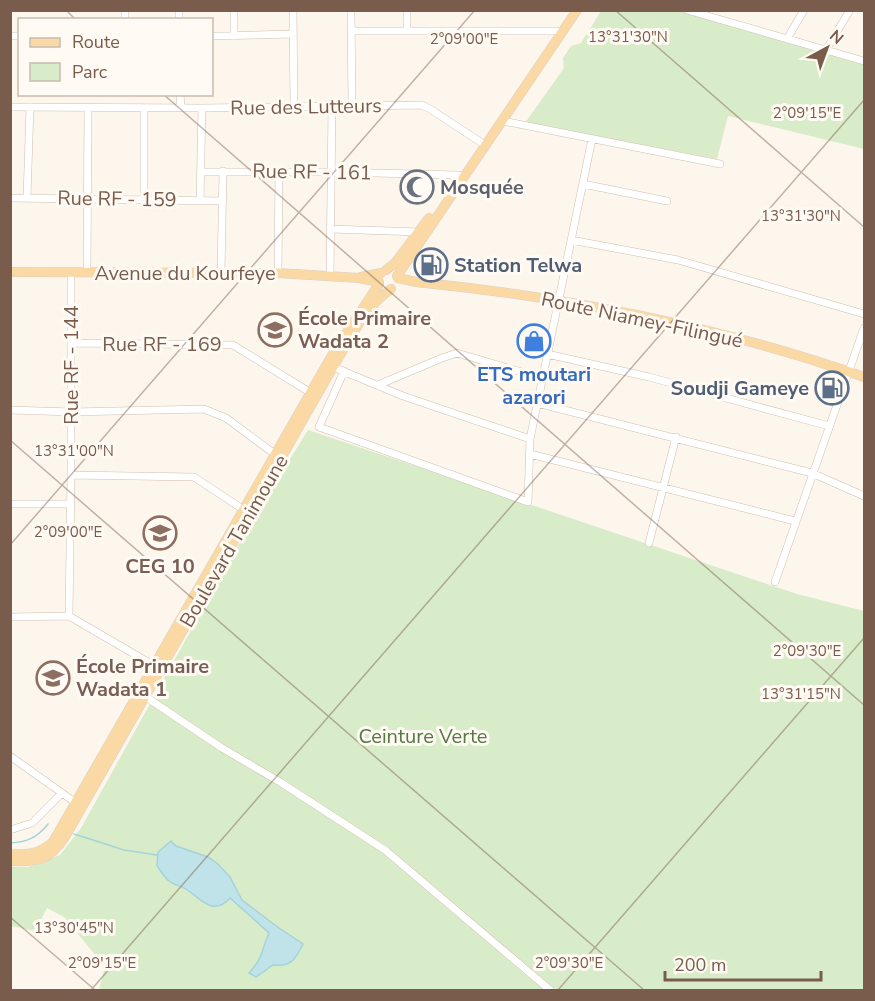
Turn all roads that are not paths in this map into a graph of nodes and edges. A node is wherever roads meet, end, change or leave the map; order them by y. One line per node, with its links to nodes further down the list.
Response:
1 (234, 10): 15 (street)
2 (293, 10): 13 (street)
3 (351, 10): 10 (street)
4 (407, 10): 11 (street)
5 (570, 10): 12 (main road, Boulevard Tanimoune)
6 (578, 10): 29 (main road)
7 (687, 10): 16 (street)
8 (804, 10): 16 (street)
9 (850, 10): 17 (street)
10 (351, 31): 11 (street); 24 (street)
11 (407, 31): 12 (street)
12 (557, 31): 31 (main road, Boulevard Tanimoune)
13 (293, 34): 15 (street); 22 (street)
14 (213, 36): 15 (street)
15 (234, 36)
16 (787, 39): 17 (street)
17 (826, 50): 18 (street)
18 (864, 61)
19 (180, 96): 27 (street)
20 (10, 107): 21 (street, Rue des Lutteurs)
21 (30, 107): 25 (street, Rue des Lutteurs); 40 (street)
22 (294, 107): 23 (street, Rue des Lutteurs); 28 (street, Rue des Lutteurs)
23 (332, 107): 24 (street, Rue des Lutteurs); 36 (street)
24 (352, 107): 31 (street, Rue des Lutteurs)
25 (88, 108): 26 (street, Rue des Lutteurs); 41 (street)
26 (144, 108): 27 (street, Rue des Lutteurs); 42 (street)
27 (181, 108): 28 (street, Rue des Lutteurs)
28 (202, 108): 35 (street)
29 (503, 121): 30 (street); 49 (main road)
30 (592, 139): 32 (street); 38 (street)
31 (482, 143): 37 (main road, Boulevard Tanimoune)
32 (720, 164)
33 (223, 171): 34 (street, Rue RF - 161); 35 (street, Rue RF - 161); 44 (street)
34 (279, 171): 36 (street, Rue RF - 161); 54 (street)
35 (201, 172): 43 (street)
36 (332, 172): 37 (street, Rue RF - 161); 46 (street)
37 (459, 175): 47 (main road, Boulevard Tanimoune)
38 (583, 184): 45 (street); 48 (street)
39 (10, 198): 40 (street, Rue RF - 159)
40 (27, 198): 41 (street, Rue RF - 159)
41 (88, 199): 42 (street, Rue RF - 159); 52 (street)
42 (144, 200): 43 (street, Rue RF - 159)
43 (200, 201): 44 (street, Rue RF - 159)
44 (223, 201): 53 (street)
45 (667, 201)
46 (331, 229): 47 (street); 55 (street)
47 (419, 231): 56 (main road, Boulevard Tanimoune)
48 (571, 240): 60 (street); 61 (street)
49 (413, 252): 57 (main road); 58 (main road)
50 (10, 272): 51 (main road, Avenue du Kourfeye)
51 (71, 272): 52 (main road, Avenue du Kourfeye); 63 (street, Rue RF - 144)
52 (87, 272): 53 (main road, Avenue du Kourfeye)
53 (221, 272): 54 (main road, Avenue du Kourfeye)
54 (278, 273): 55 (main road, Avenue du Kourfeye)
55 (330, 276): 56 (main road, Avenue du Kourfeye)
56 (381, 277): 57 (main road); 59 (main road); 71 (main road, Boulevard Tanimoune)
57 (398, 277): 58 (main road, Route Niamey-Filingué); 59 (main road)
58 (416, 282): 59 (main road, Route Niamey-Filingué); 60 (main road, Route Niamey-Filingué)
59 (393, 288): 65 (main road, Boulevard Tanimoune)
60 (559, 300): 64 (street); 67 (main road, Route Niamey-Filingué)
61 (864, 314)
62 (864, 327): 67 (street)
63 (72, 344): 71 (street, Rue RF - 169); 74 (street, Rue RF - 144)
64 (548, 354): 69 (street); 75 (street)
65 (333, 367): 66 (street); 83 (main road, Boulevard Tanimoune)
66 (344, 371): 70 (street); 78 (street)
67 (849, 372): 68 (main road, Route Niamey-Filingué); 75 (street)
68 (864, 377)
69 (542, 378): 70 (street); 72 (street)
70 (378, 385): 77 (street)
71 (311, 393): 79 (main road, Boulevard Tanimoune)
72 (537, 403): 76 (street); 77 (street)
73 (10, 410): 74 (street)
74 (72, 412): 79 (street); 81 (street, Rue RF - 144)
75 (829, 426): 80 (street)
76 (676, 437): 80 (street); 82 (street)
77 (530, 440): 78 (street)
78 (530, 454): 82 (street)
79 (276, 455): 83 (main road, Boulevard Tanimoune)
80 (812, 473): 84 (street); 88 (street)
81 (71, 476): 86 (street, Rue RF - 144); 87 (street)
82 (663, 488): 88 (street); 89 (street)
83 (256, 496): 87 (main road, Boulevard Tanimoune); 93 (main road, Boulevard Tanimoune)
84 (864, 496)
85 (10, 504): 86 (street)
86 (71, 504): 91 (street, Rue RF - 144)
87 (244, 510): 93 (main road, Boulevard Tanimoune)
88 (795, 521): 90 (street)
89 (649, 543)
90 (775, 582)
91 (69, 616): 92 (street); 93 (street)
92 (10, 617)
93 (159, 669): 94 (main road, Boulevard Tanimoune)
94 (143, 694): 97 (main road, Boulevard Tanimoune); 100 (main road, Boulevard Tanimoune); 101 (street)
95 (10, 756): 96 (street)
96 (62, 793): 97 (street); 98 (street)
97 (76, 803): 99 (main road, Boulevard Tanimoune)
98 (10, 830)
99 (10, 854)
100 (10, 861)
101 (550, 990)

